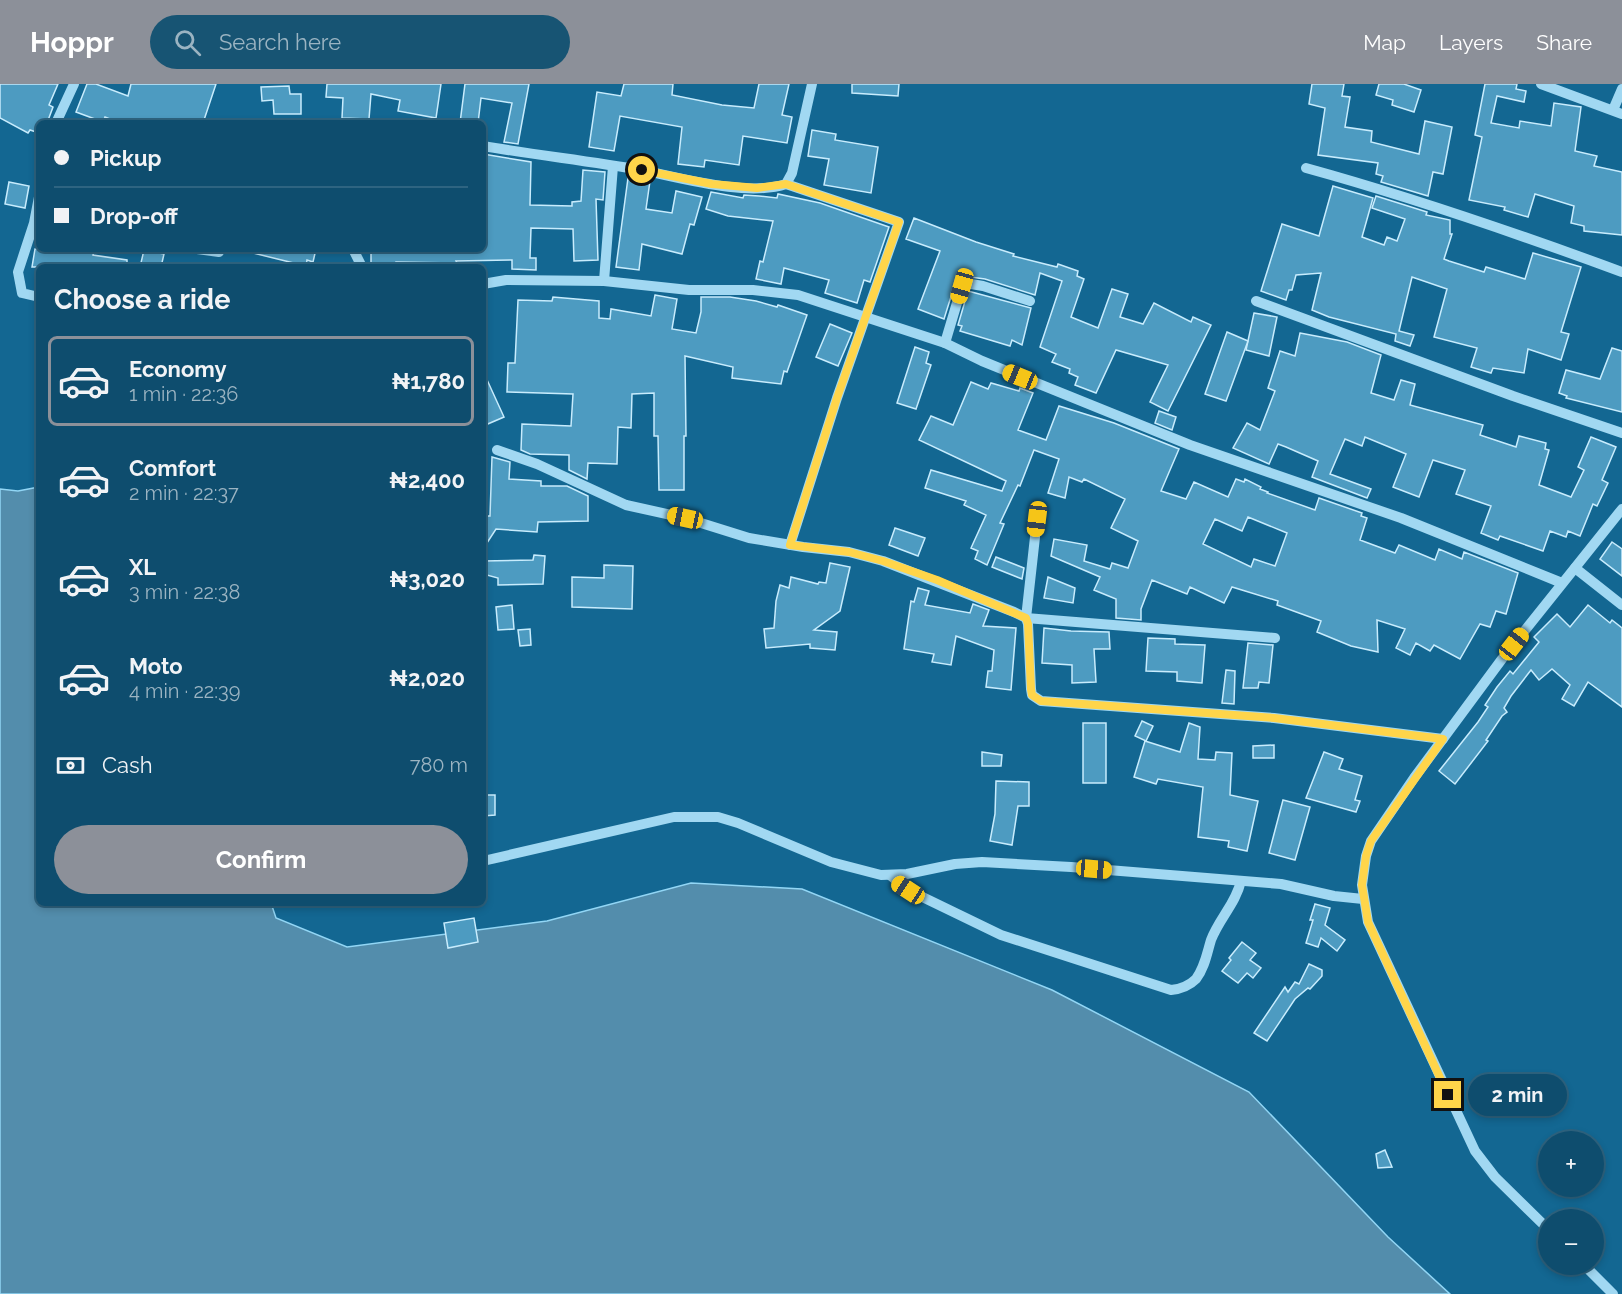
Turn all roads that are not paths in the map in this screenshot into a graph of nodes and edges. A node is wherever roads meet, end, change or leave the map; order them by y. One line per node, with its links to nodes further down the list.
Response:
1 (74, 84): 6 (street)
2 (812, 84): 10 (street)
3 (1540, 84): 5 (street)
4 (1622, 88): 5 (street)
5 (1618, 112)
6 (57, 120)
7 (486, 146): 8 (street)
8 (613, 166): 10 (street); 13 (street)
9 (1306, 168): 12 (street)
10 (786, 184): 18 (street)
11 (36, 224): 15 (street)
12 (1622, 272)
13 (604, 281): 14 (street); 18 (street)
14 (486, 283)
15 (36, 296)
16 (1030, 301): 19 (street)
17 (1256, 301): 20 (street)
18 (866, 317): 19 (street); 24 (street)
19 (945, 343): 26 (street)
20 (1622, 433)
21 (497, 450): 24 (street)
22 (1622, 509): 25 (street)
23 (1037, 519): 28 (street)
24 (790, 545): 28 (street)
25 (1575, 568): 26 (street); 27 (street)
26 (1562, 583): 30 (street)
27 (1622, 605)
28 (1026, 618): 29 (street); 30 (street)
29 (1275, 639)
30 (1443, 739): 34 (street)
31 (486, 860): 32 (street)
32 (891, 876): 33 (street); 33 (street)
33 (1241, 881): 34 (street)
34 (1363, 899): 35 (street)
35 (1538, 1219)
36 (1594, 1275): 37 (street)
37 (1613, 1294)

